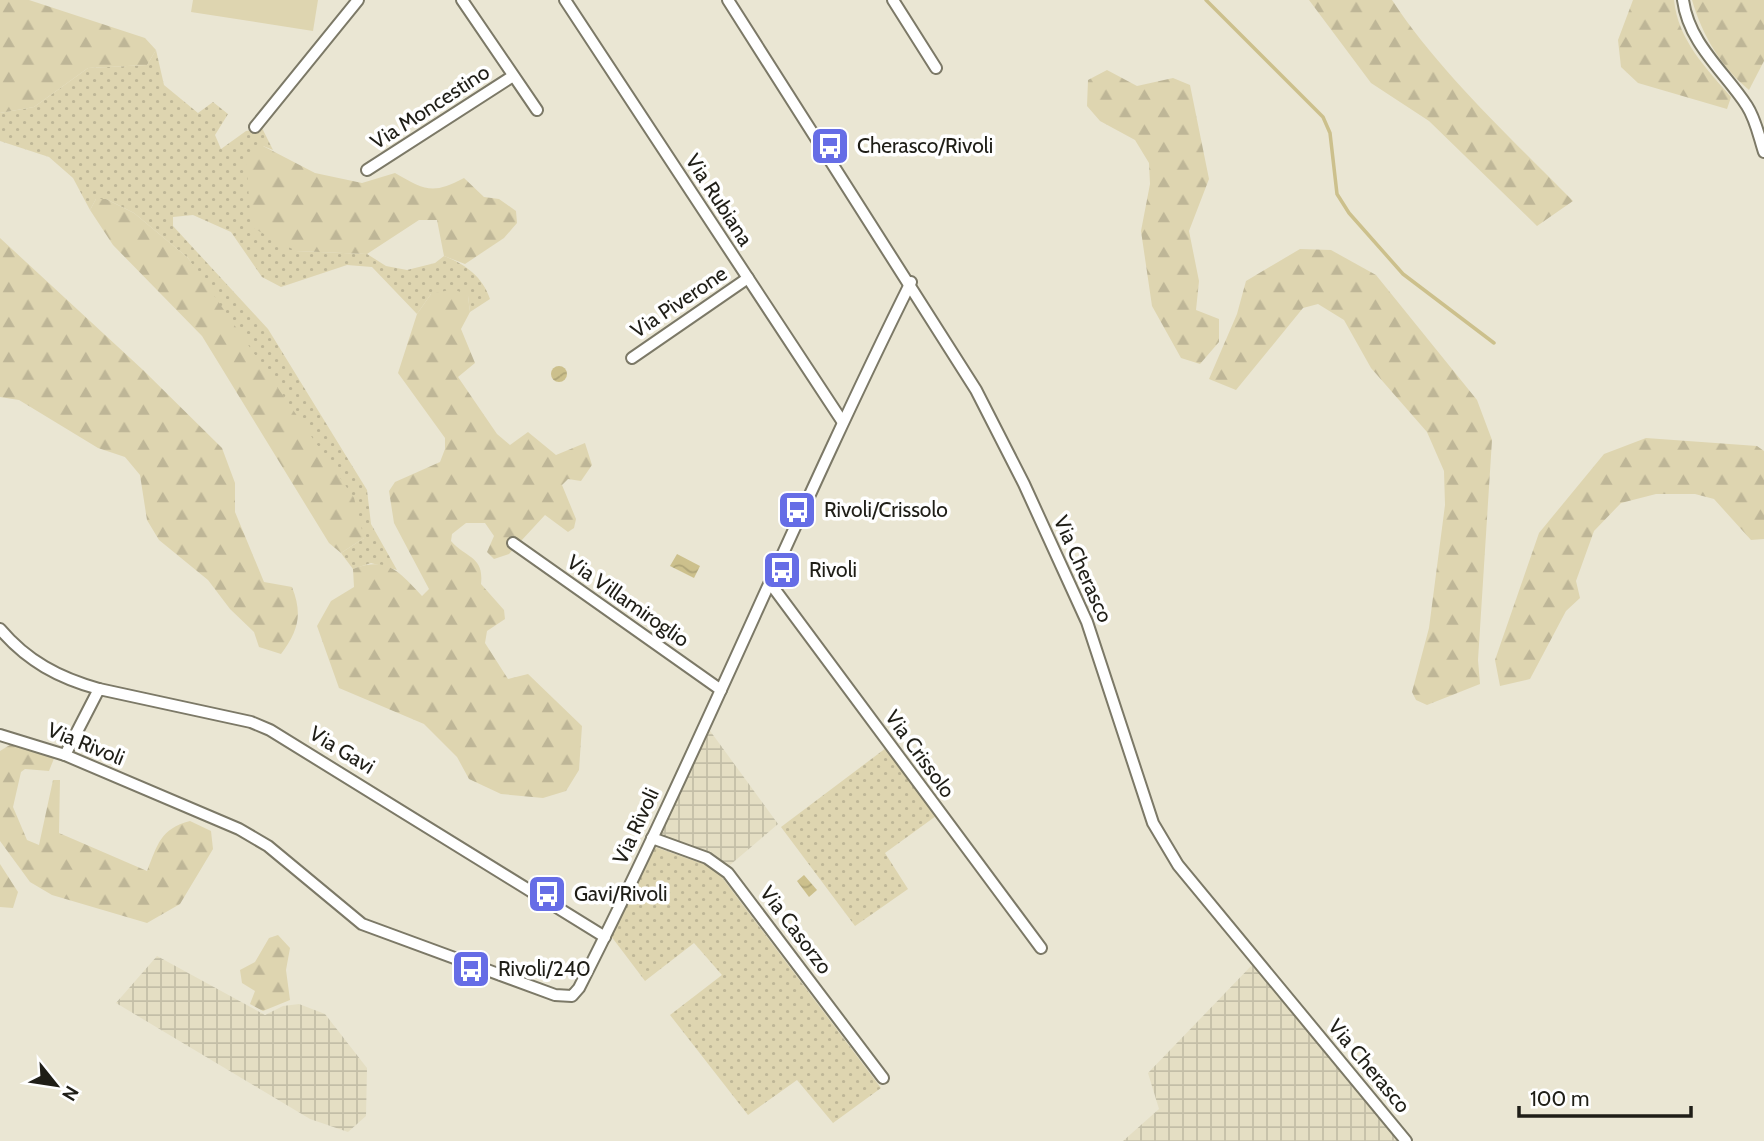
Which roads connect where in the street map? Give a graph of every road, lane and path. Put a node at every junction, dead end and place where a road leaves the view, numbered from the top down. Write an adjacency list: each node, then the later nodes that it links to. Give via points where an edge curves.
1 (358, 0): 10 (street)
2 (462, 0): 8 (street)
3 (565, 0): 13 (street, Via Rubiana)
4 (728, 0): 14 (street, Via Cherasco)
5 (893, 0): 7 (street)
6 (1683, 0): 11 (street, via 1710,60 1748,108)
7 (936, 68)
8 (513, 76): 9 (street); 12 (street, Via Moncestino)
9 (537, 110)
10 (255, 128)
11 (1764, 152)
12 (367, 170)
13 (748, 278): 15 (street, Via Piverone); 16 (street, Via Rubiana)
14 (911, 282): 16 (street, Via Rivoli); 28 (street, Via Cherasco, via 976,390 1087,622 1153,823 1178,865)
15 (632, 358)
16 (842, 421): 18 (street, Via Rivoli)
17 (513, 543): 21 (street, Via Villamiroglio)
18 (770, 583): 21 (street, Via Rivoli); 26 (street, Via Crissolo)
19 (0, 629): 20 (street, Via Gavi, via 40,666)
20 (99, 689): 23 (street); 25 (street, Via Gavi, via 261,725)
21 (721, 690): 24 (street, Via Rivoli)
22 (0, 735): 23 (street, Via Rivoli)
23 (65, 755): 25 (street, Via Rivoli, via 255,838 362,924 562,997 578,992)
24 (652, 838): 25 (street, Via Rivoli); 27 (street, Via Casorzo, via 707,858 728,873)
25 (606, 937)
26 (1041, 948)
27 (883, 1077)
28 (1406, 1141)

